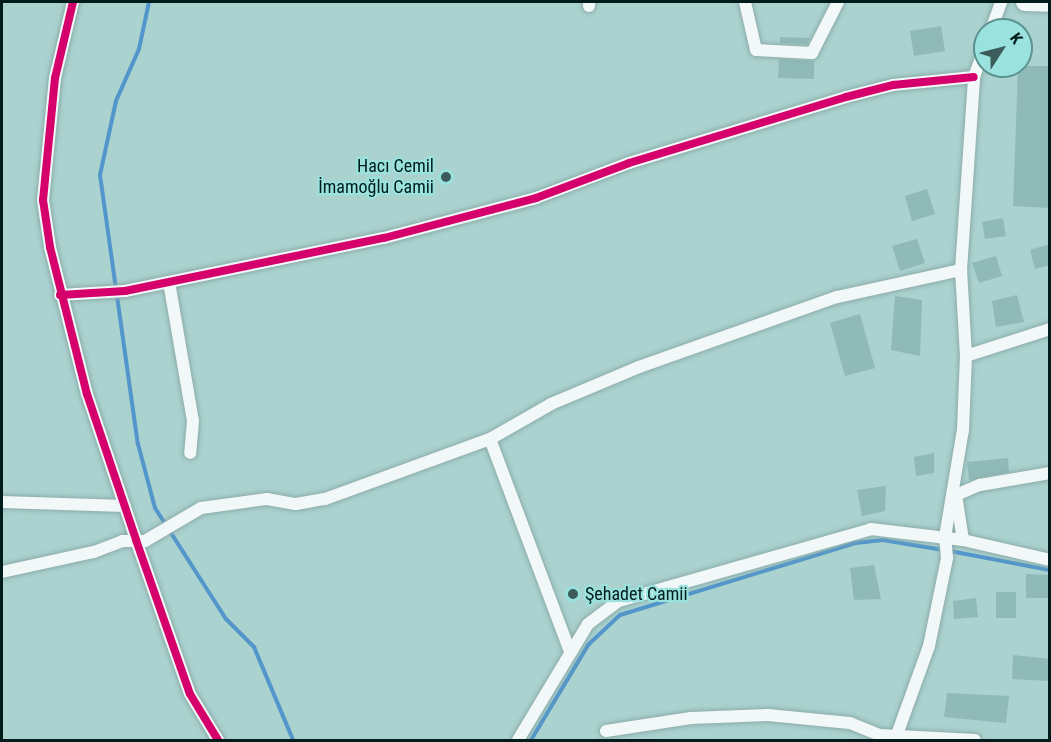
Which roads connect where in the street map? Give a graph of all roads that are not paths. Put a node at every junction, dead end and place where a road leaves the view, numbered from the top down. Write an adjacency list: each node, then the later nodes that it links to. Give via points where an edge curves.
1 (73, 2): 12 (street, via 55,78 43,200)
2 (745, 2): 3 (street, via 756,50 812,53)
3 (838, 2)
4 (1001, 2): 7 (street)
5 (1025, 2): 6 (highway)
6 (1050, 3)
7 (995, 18)
8 (973, 77): 11 (street, via 893,86 846,97 629,163 536,198 384,238)
9 (974, 78): 10 (street)
10 (961, 270): 14 (street); 15 (street, via 837,297 639,367 551,404)
11 (169, 282): 12 (street, via 125,291); 16 (street, via 193,421)
12 (60, 295): 19 (street)
13 (1050, 329): 14 (street)
14 (966, 356): 20 (street, via 963,430)
15 (490, 439): 21 (street, via 325,499 296,504 267,499 201,508 176,527); 25 (street)
16 (190, 453)
17 (1050, 473): 22 (street, via 980,485 956,495)
18 (2, 502): 19 (street)
19 (124, 506): 21 (street)
20 (945, 537): 22 (street); 25 (street, via 871,529 661,588 619,601 588,624); 27 (street, via 947,558 929,646)
21 (136, 540): 24 (street); 28 (street, via 189,694)
22 (963, 540): 23 (street)
23 (1050, 560)
24 (2, 572)
25 (569, 649): 29 (street)
26 (606, 731): 27 (street, via 691,718 768,716 850,723)
27 (896, 737): 30 (street)
28 (218, 741)
29 (518, 741)
30 (975, 741)

